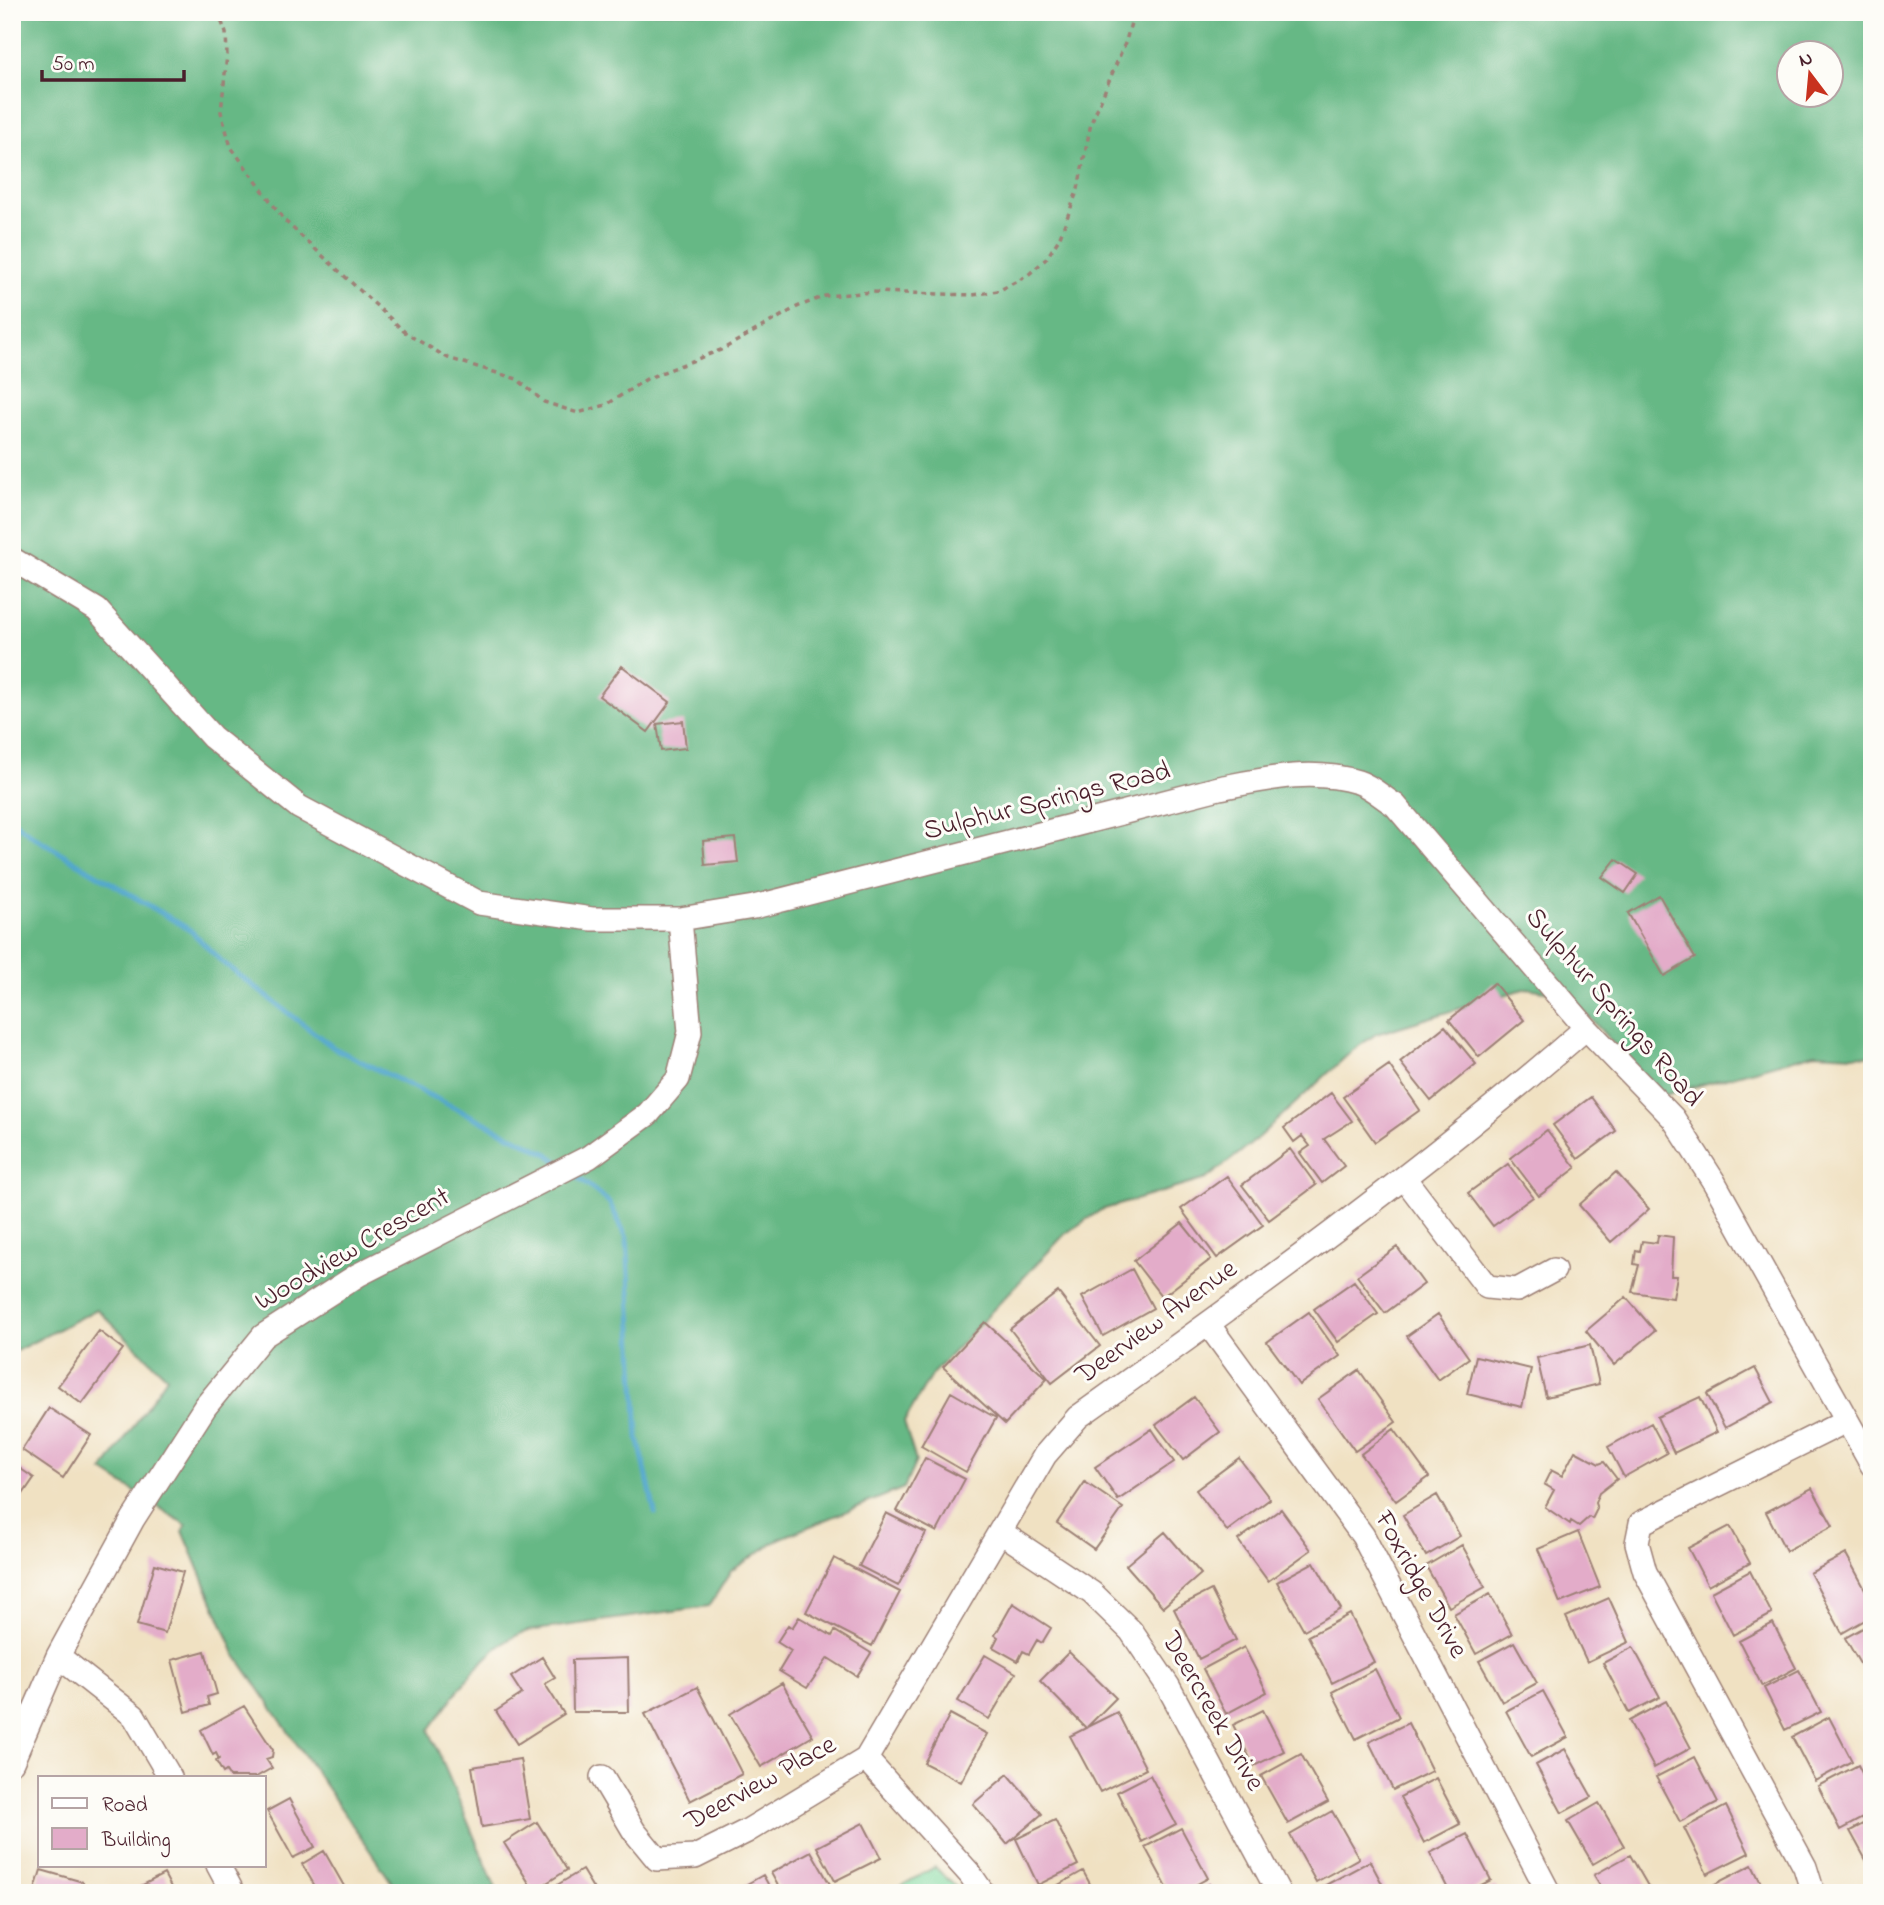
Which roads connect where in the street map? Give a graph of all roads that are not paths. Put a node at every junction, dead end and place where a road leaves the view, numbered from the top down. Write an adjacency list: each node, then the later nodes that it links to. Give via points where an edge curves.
1 (12, 559): 2 (street, Sulphur Springs Road, via 97,610 212,737 299,807 479,903 592,919)
2 (680, 919): 3 (street, Sulphur Springs Road, via 754,907 1219,788 1317,774 1360,783 1395,805); 10 (street, Woodview Crescent, via 690,1032 678,1079 649,1114 589,1157 358,1275 263,1336 205,1407 147,1497)
3 (1586, 1028): 4 (street, Deerview Avenue); 7 (street, Sulphur Springs Road, via 1673,1118 1714,1182)
4 (1405, 1180): 5 (street, via 1487,1287 1517,1290); 6 (street, Deerview Avenue)
5 (1554, 1270)
6 (1208, 1324): 9 (street, Deerview Avenue, via 1077,1417 1045,1455); 19 (street, Foxridge Drive, via 1363,1536)
7 (1846, 1420): 8 (street, Sulphur Springs Road); 20 (street, via 1641,1523 1637,1543 1645,1572 1805,1867)
8 (1872, 1465)
9 (1002, 1533): 11 (street, Deerview Avenue); 18 (street, Deercreek Drive, via 1092,1593 1131,1631 1168,1686)
10 (58, 1656): 12 (street, Woodview Crescent); 13 (street, via 134,1716)
11 (866, 1759): 14 (street, Deerview Place, via 695,1857 657,1859 634,1831); 17 (street)
12 (12, 1762)
13 (169, 1776)
14 (602, 1777)
15 (219, 1867): 16 (street)
16 (233, 1893)
17 (983, 1893)
18 (1279, 1893)
19 (1549, 1893)
20 (1813, 1893)

